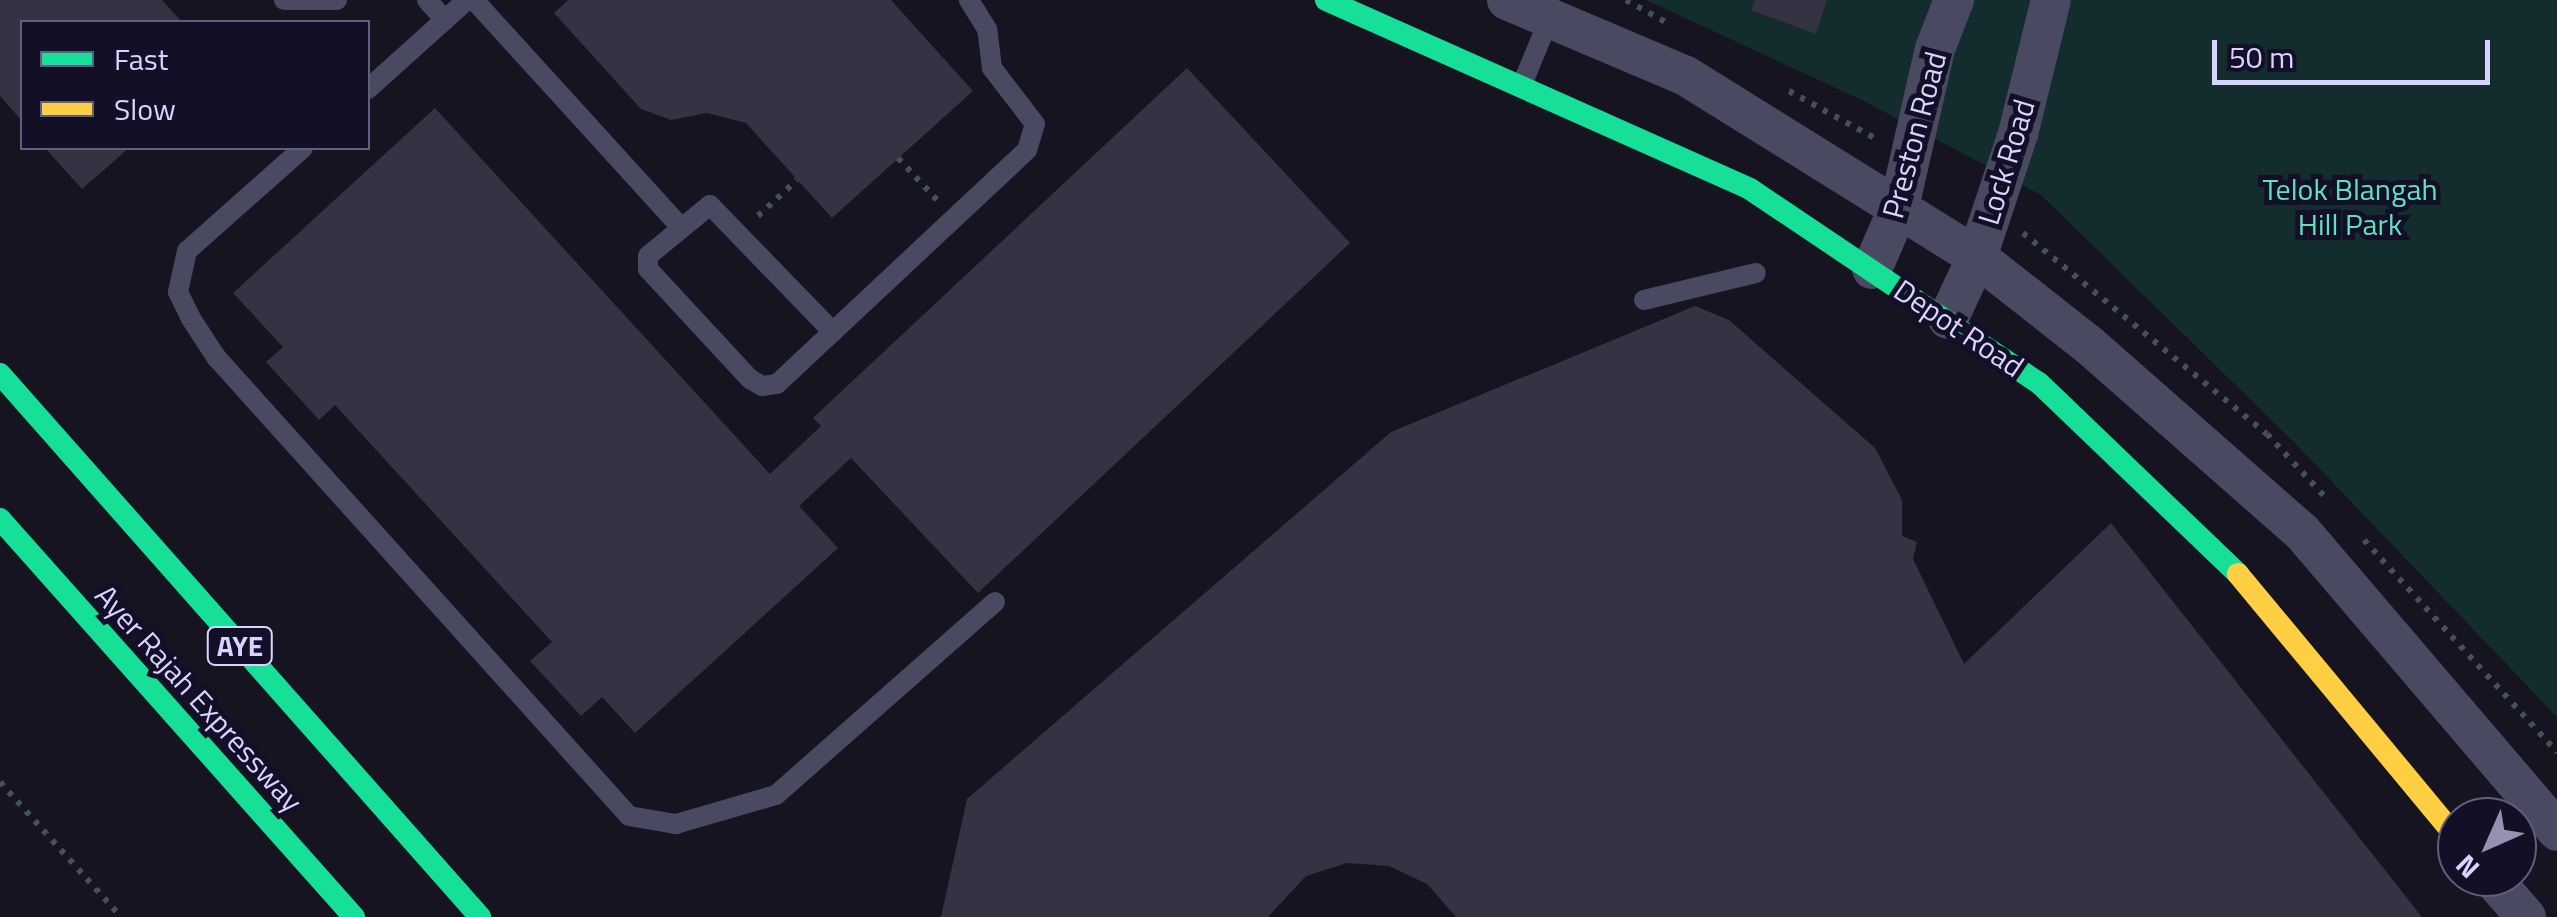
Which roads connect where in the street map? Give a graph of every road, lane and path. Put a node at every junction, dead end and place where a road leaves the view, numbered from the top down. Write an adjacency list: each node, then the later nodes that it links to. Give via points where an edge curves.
1 (284, 0): 2 (lane)
2 (338, 0)
3 (427, 0): 11 (lane)
4 (470, 0): 11 (lane); 19 (lane)
5 (968, 0): 18 (lane, via 986,30 992,68 1035,124 1027,150)
6 (1326, 0): 13 (main road, Depot Road)
7 (1507, 0): 10 (street, Depot Road)
8 (1954, 0): 17 (street, Preston Road, via 1935,50)
9 (2051, 0): 21 (street, Lock Road)
10 (1553, 10): 13 (lane); 17 (street, Depot Road, via 1686,76)
11 (445, 20): 12 (lane)
12 (370, 87)
13 (1520, 89): 22 (main road, Depot Road, via 1750,189)
14 (300, 150): 29 (lane, via 187,251 178,292 190,317 228,372 629,816 676,824 776,796)
15 (898, 158): 18 (path)
16 (798, 180): 20 (path)
17 (1898, 207): 21 (street, Depot Road); 22 (street, Preston Road)
18 (954, 218): 26 (lane)
19 (680, 226): 20 (lane, via 710,205); 26 (lane, via 648,256 648,269 750,379 777,384)
20 (740, 232): 26 (lane)
21 (1976, 258): 25 (street, Lock Road); 32 (street, Depot Road, via 2089,345 2302,532)
22 (1872, 269): 25 (main road, Depot Road)
23 (1756, 273): 24 (lane)
24 (1644, 300)
25 (1948, 319): 31 (main road, Depot Road, via 2039,383 2234,569)
26 (833, 332)
27 (0, 374): 36 (main road, AYE)
28 (0, 519): 35 (main road, Ayer Rajah Expressway)
29 (994, 602)
30 (0, 782): 34 (path)
31 (2437, 814)
32 (2557, 832)
33 (2508, 897): 37 (street)
34 (121, 917)
35 (354, 917)
36 (480, 917)
37 (2526, 917)

